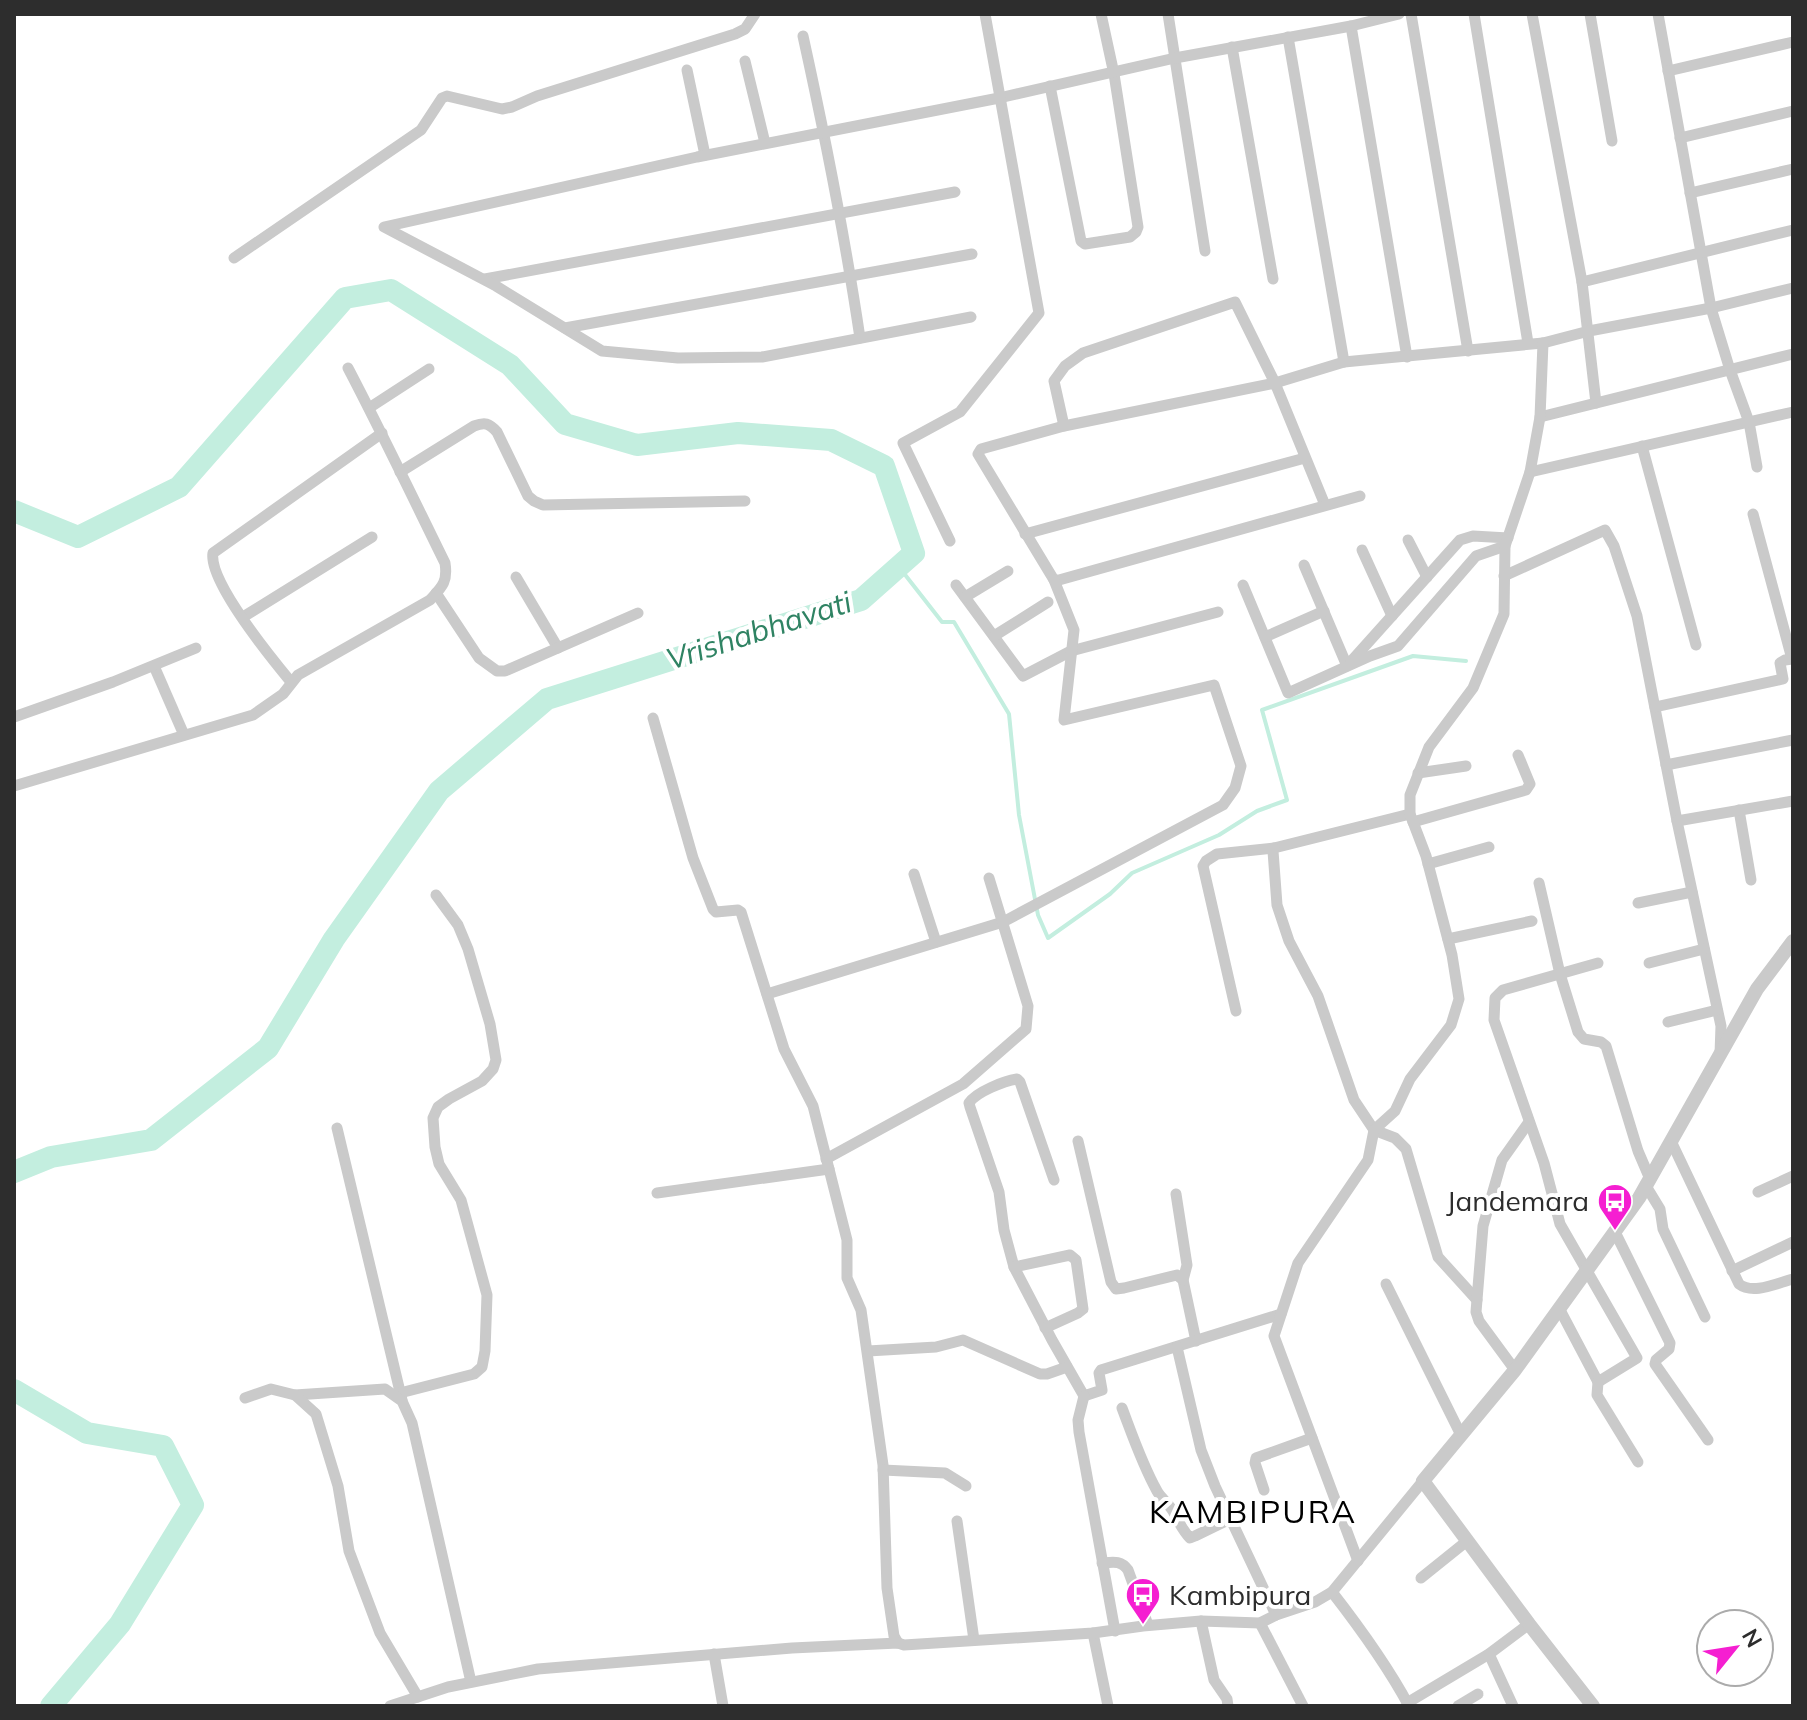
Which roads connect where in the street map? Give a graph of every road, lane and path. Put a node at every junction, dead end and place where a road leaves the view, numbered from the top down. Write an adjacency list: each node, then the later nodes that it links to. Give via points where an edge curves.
1 (755, 14): 37 (street, via 735,34 512,107 442,98 421,130)
2 (985, 14): 22 (street)
3 (1101, 14): 20 (street)
4 (1168, 14): 16 (street)
5 (1399, 14): 11 (street)
6 (1411, 14): 50 (street)
7 (1474, 14): 48 (street)
8 (1532, 14): 41 (street)
9 (1590, 14): 26 (street)
10 (1660, 14): 19 (street)
11 (1351, 26): 13 (street); 52 (street)
12 (803, 36): 24 (street)
13 (1288, 37): 15 (street); 53 (street)
14 (1793, 42): 19 (street)
15 (1232, 47): 16 (street); 39 (street)
16 (1175, 58): 20 (street); 34 (street)
17 (745, 61): 27 (street)
18 (687, 70): 28 (street)
19 (1668, 71): 25 (street)
20 (1114, 72): 21 (street); 21 (street, via 1138,227 1130,237 1081,241)
21 (1050, 86): 22 (street)
22 (999, 98): 24 (street); 77 (street, via 1039,313 960,412 903,443)
23 (1793, 111): 25 (street)
24 (824, 131): 27 (street); 32 (street)
25 (1680, 138): 31 (street)
26 (1612, 141)
27 (765, 143): 28 (street)
28 (705, 155): 40 (street, via 384,227)
29 (1793, 169): 31 (street)
30 (955, 192): 32 (street)
31 (1690, 193): 35 (street)
32 (838, 214): 38 (street); 40 (street)
33 (1793, 230): 35 (street)
34 (1205, 251)
35 (1701, 252): 41 (street); 43 (street)
36 (972, 254): 38 (street)
37 (234, 258)
38 (851, 276): 45 (street); 47 (street)
39 (1273, 279)
40 (484, 280): 45 (street)
41 (1582, 282): 46 (street)
42 (1793, 288): 43 (street)
43 (1711, 308): 46 (street); 56 (street)
44 (971, 317): 47 (street)
45 (565, 328): 47 (street, via 602,351 678,358 762,357)
46 (1589, 331): 49 (street); 58 (street)
47 (860, 338)
48 (1528, 343): 49 (street); 50 (street)
49 (1543, 343): 61 (street)
50 (1468, 351): 52 (street)
51 (1793, 354): 56 (street)
52 (1407, 357): 53 (street)
53 (1344, 362): 57 (street)
54 (348, 368): 59 (street)
55 (429, 369): 59 (street)
56 (1730, 370): 58 (street); 62 (street)
57 (1275, 383): 63 (street); 63 (street, via 1235,302 1083,353 1065,366 1054,381); 66 (street)
58 (1596, 403): 61 (street)
59 (369, 408): 64 (street)
60 (1793, 412): 62 (street)
61 (1540, 417): 69 (street)
62 (1749, 422): 65 (street); 67 (street)
63 (1064, 426): 74 (street, via 978,454)
64 (382, 433): 68 (street); 95 (street, via 213,553 217,577)
65 (1642, 446): 69 (street); 98 (street)
66 (1305, 458): 72 (street); 74 (street)
67 (1757, 467)
68 (400, 472): 71 (street, via 483,423 497,432 528,496 543,505); 88 (street, via 445,563 447,574)
69 (1530, 472): 78 (street)
70 (1360, 496): 72 (street)
71 (745, 501)
72 (1325, 505): 85 (street)
73 (1753, 514): 105 (street, via 1792,659 1780,663 1783,679)
74 (1025, 534): 85 (street)
75 (372, 537): 95 (street)
76 (1408, 540): 84 (street)
77 (950, 541)
78 (1507, 542): 82 (street); 84 (street, via 1473,536 1460,540); 103 (street, via 1476,556 1398,646)
79 (1362, 550): 94 (street)
80 (1304, 565): 91 (street)
81 (1008, 571): 89 (street)
82 (1504, 576): 105 (street, via 1605,530 1637,616); 113 (street, via 1504,614 1473,688 1429,747)
83 (516, 577): 100 (street)
84 (1427, 577): 94 (street)
85 (1054, 580): 101 (street, via 1074,630)
86 (956, 585): 89 (street)
87 (1243, 585): 97 (street)
88 (436, 593): 100 (street, via 479,658 497,671); 104 (street)
89 (965, 597): 96 (street)
90 (1048, 602): 96 (street)
91 (1324, 611): 97 (street); 103 (street)
92 (1218, 612): 101 (street)
93 (638, 613): 100 (street)
94 (1392, 616): 103 (street)
95 (243, 617): 104 (street)
96 (994, 636): 101 (street, via 1023,676)
97 (1265, 637): 103 (street, via 1288,693)
98 (1696, 645)
99 (196, 648): 102 (street)
100 (558, 648)
101 (1071, 651): 130 (street, via 1064,720 1214,685 1241,766 1223,805)
102 (154, 666): 106 (street); 108 (street)
103 (1347, 666)
104 (291, 682): 108 (street, via 253,715)
105 (1655, 707): 111 (street)
106 (14, 717)
107 (653, 718): 138 (street, via 713,909 740,911)
108 (184, 735): 114 (street)
109 (1793, 740): 111 (street)
110 (1518, 755): 117 (street, via 1530,784 1526,790)
111 (1666, 765): 118 (street)
112 (1466, 766): 113 (street)
113 (1418, 773): 117 (street, via 1410,795)
114 (14, 786)
115 (1793, 801): 116 (street)
116 (1739, 810): 118 (street); 124 (street)
117 (1412, 818): 120 (street); 121 (street)
118 (1677, 821): 126 (street)
119 (1489, 847): 121 (street)
120 (1274, 848): 140 (street, via 1217,854 1203,866); 145 (street, via 1277,905 1291,947 1318,996 1354,1100)
121 (1428, 864): 131 (street)
122 (914, 874): 133 (street)
123 (989, 878): 130 (street)
124 (1751, 880)
125 (1539, 883): 137 (street)
126 (1692, 892): 128 (street); 134 (street)
127 (436, 895): 176 (street, via 468,949 496,1060 482,1081 438,1107 433,1118 439,1164 461,1200 487,1295 487,1320 482,1367)
128 (1638, 903)
129 (1532, 921): 131 (street)
130 (1003, 922): 133 (street); 148 (street, via 1028,1006 1026,1029 963,1084)
131 (1448, 939): 145 (street, via 1459,999 1451,1025 1410,1079 1395,1111)
132 (1793, 941): 142 (street, via 1757,989)
133 (936, 942): 138 (street)
134 (1704, 949): 136 (street); 139 (street)
135 (1598, 963): 137 (street)
136 (1649, 963)
137 (1560, 974): 143 (street, via 1503,990 1495,998 1494,1020); 151 (street, via 1580,1036 1606,1046)
138 (767, 994): 148 (street, via 785,1054 813,1106)
139 (1717, 1010): 141 (street); 142 (street)
140 (1236, 1011)
141 (1668, 1022)
142 (1720, 1054): 147 (street)
143 (1529, 1122): 158 (street, via 1560,1224); 163 (street, via 1501,1165 1482,1231)
144 (337, 1128): 176 (street)
145 (1374, 1130): 163 (street, via 1406,1149 1438,1257); 165 (street, via 1368,1160 1298,1263)
146 (1078, 1141): 161 (street, via 1116,1289 1177,1275)
147 (1671, 1141): 151 (street); 159 (street)
148 (827, 1164): 153 (street); 170 (street, via 847,1240 847,1278 861,1307)
149 (1793, 1176): 152 (street)
150 (1054, 1180): 157 (street, via 1020,1082 1008,1080 973,1097 969,1103 999,1192)
151 (1648, 1182): 155 (street); 166 (street, via 1663,1229)
152 (1758, 1192)
153 (657, 1193)
154 (1176, 1194): 161 (street, via 1187,1265)
155 (1615, 1232): 158 (street); 181 (street, via 1670,1343 1655,1364)
156 (1793, 1242): 159 (street)
157 (1014, 1267): 167 (street); 167 (street, via 1070,1255 1076,1260 1083,1309)
158 (1587, 1270): 164 (street); 173 (street, via 1637,1357)
159 (1732, 1271): 160 (street, via 1745,1289)
160 (1793, 1279)
161 (1183, 1280): 168 (street)
162 (1386, 1284): 179 (street)
163 (1477, 1300): 172 (street, via 1479,1321)
164 (1559, 1308): 172 (street); 173 (street)
165 (1281, 1314): 168 (street); 180 (street, via 1274,1336)
166 (1705, 1317)
167 (1045, 1328): 171 (street)
168 (1196, 1341): 169 (street)
169 (1177, 1347): 175 (street, via 1101,1370 1102,1390); 187 (street, via 1201,1450)
170 (868, 1351): 171 (street, via 963,1340 1040,1374); 183 (street)
171 (1067, 1367): 175 (street)
172 (1515, 1370): 179 (street)
173 (1598, 1382): 182 (street, via 1597,1395)
174 (295, 1395): 176 (street, via 385,1389); 177 (street, via 271,1389); 207 (street, via 316,1414 338,1486 349,1551 380,1633)
175 (1084, 1396): 191 (street, via 1079,1432)
176 (401, 1397): 205 (street, via 412,1423)
177 (245, 1398)
178 (1122, 1408): 187 (street, via 1147,1473 1186,1534 1190,1538)
179 (1461, 1435): 184 (street)
180 (1312, 1438): 186 (street, via 1256,1458); 190 (street)
181 (1708, 1440)
182 (1638, 1462)
183 (883, 1470): 185 (street, via 945,1473); 202 (street, via 887,1588)
184 (1423, 1481): 189 (street); 190 (street)
185 (966, 1486)
186 (1264, 1490)
187 (1230, 1519): 194 (street)
188 (957, 1521): 201 (street)
189 (1467, 1541): 192 (street); 197 (street)
190 (1358, 1561): 193 (street)
191 (1102, 1563): 198 (street, via 1124,1564); 199 (street)
192 (1421, 1578)
193 (1332, 1592): 194 (street); 208 (street)
194 (1276, 1615): 196 (street)
195 (1201, 1621): 196 (street); 198 (street); 212 (street, via 1214,1680)
196 (1260, 1623): 213 (street)
197 (1529, 1624): 204 (street); 216 (street)
198 (1148, 1625): 199 (street)
199 (1115, 1631): 200 (street)
200 (1093, 1633): 201 (street); 211 (street)
201 (974, 1640): 202 (street)
202 (898, 1643): 203 (street)
203 (714, 1654): 205 (street, via 538,1669); 210 (street)
204 (1489, 1654): 208 (street); 215 (street)
205 (471, 1682): 207 (street)
206 (1478, 1694): 214 (street)
207 (418, 1697): 209 (street)
208 (1408, 1705)
209 (390, 1706)
210 (723, 1706)
211 (1108, 1706)
212 (1228, 1706)
213 (1303, 1706)
214 (1458, 1706)
215 (1513, 1706)
216 (1593, 1706)

